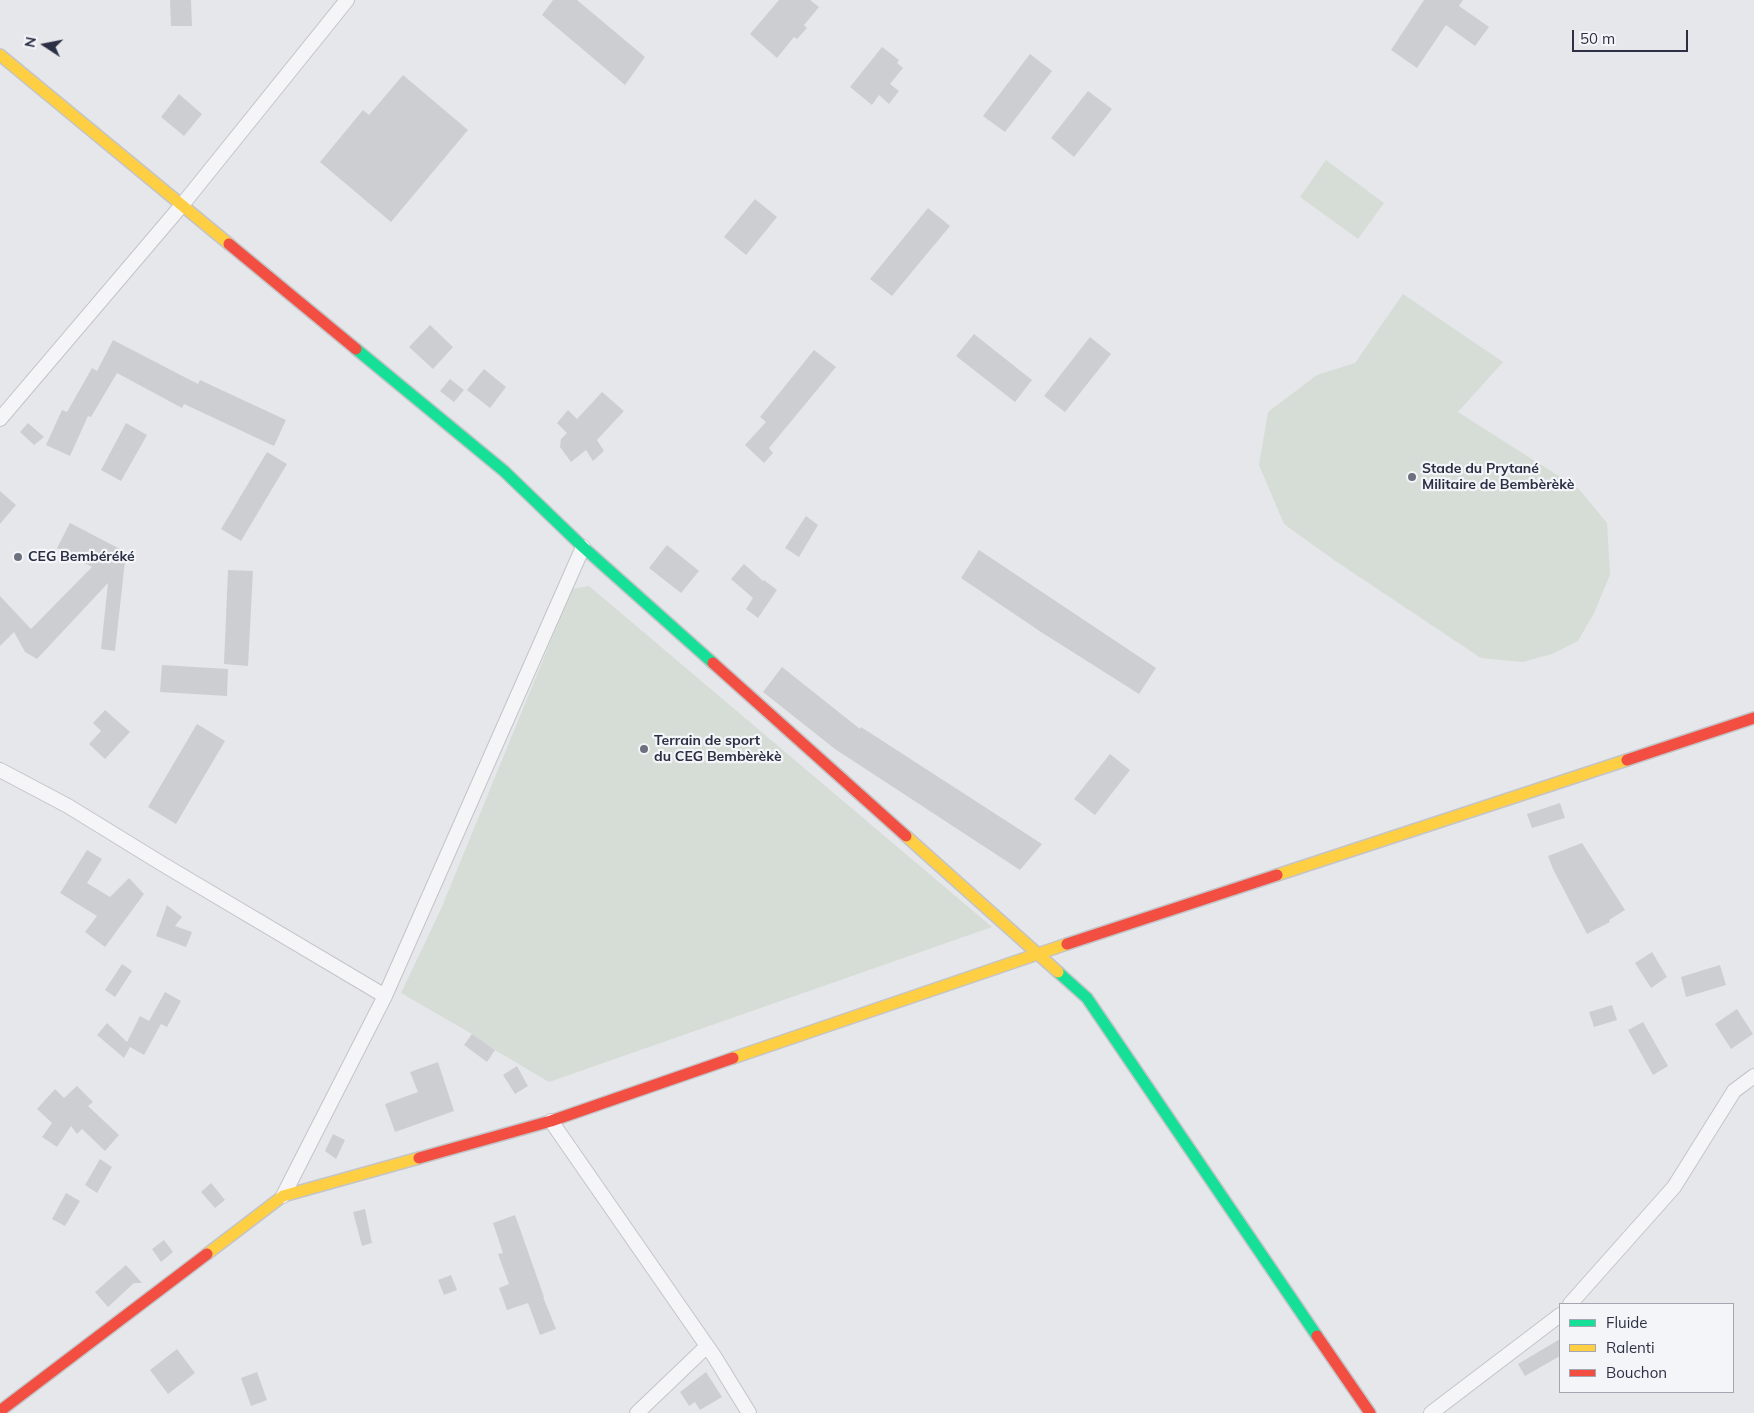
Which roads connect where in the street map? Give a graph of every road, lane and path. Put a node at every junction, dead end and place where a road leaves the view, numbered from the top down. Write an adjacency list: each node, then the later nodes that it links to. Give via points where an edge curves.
1 (347, 0): 3 (street)
2 (0, 55): 3 (street)
3 (182, 205): 4 (street); 5 (street, via 504,471)
4 (0, 419)
5 (582, 547): 8 (street); 9 (street)
6 (1754, 718): 8 (street)
7 (0, 770): 9 (street, via 68,806)
8 (1038, 954): 11 (street); 19 (street, via 1087,998)
9 (385, 996): 12 (street)
10 (1754, 1076): 13 (street, via 1734,1091 1674,1187)
11 (551, 1121): 12 (street); 15 (street)
12 (283, 1196): 16 (street)
13 (1571, 1303)
14 (1559, 1316): 20 (street)
15 (707, 1346): 17 (street); 18 (street)
16 (0, 1410)
17 (637, 1413)
18 (750, 1413)
19 (1370, 1413)
20 (1431, 1413)

